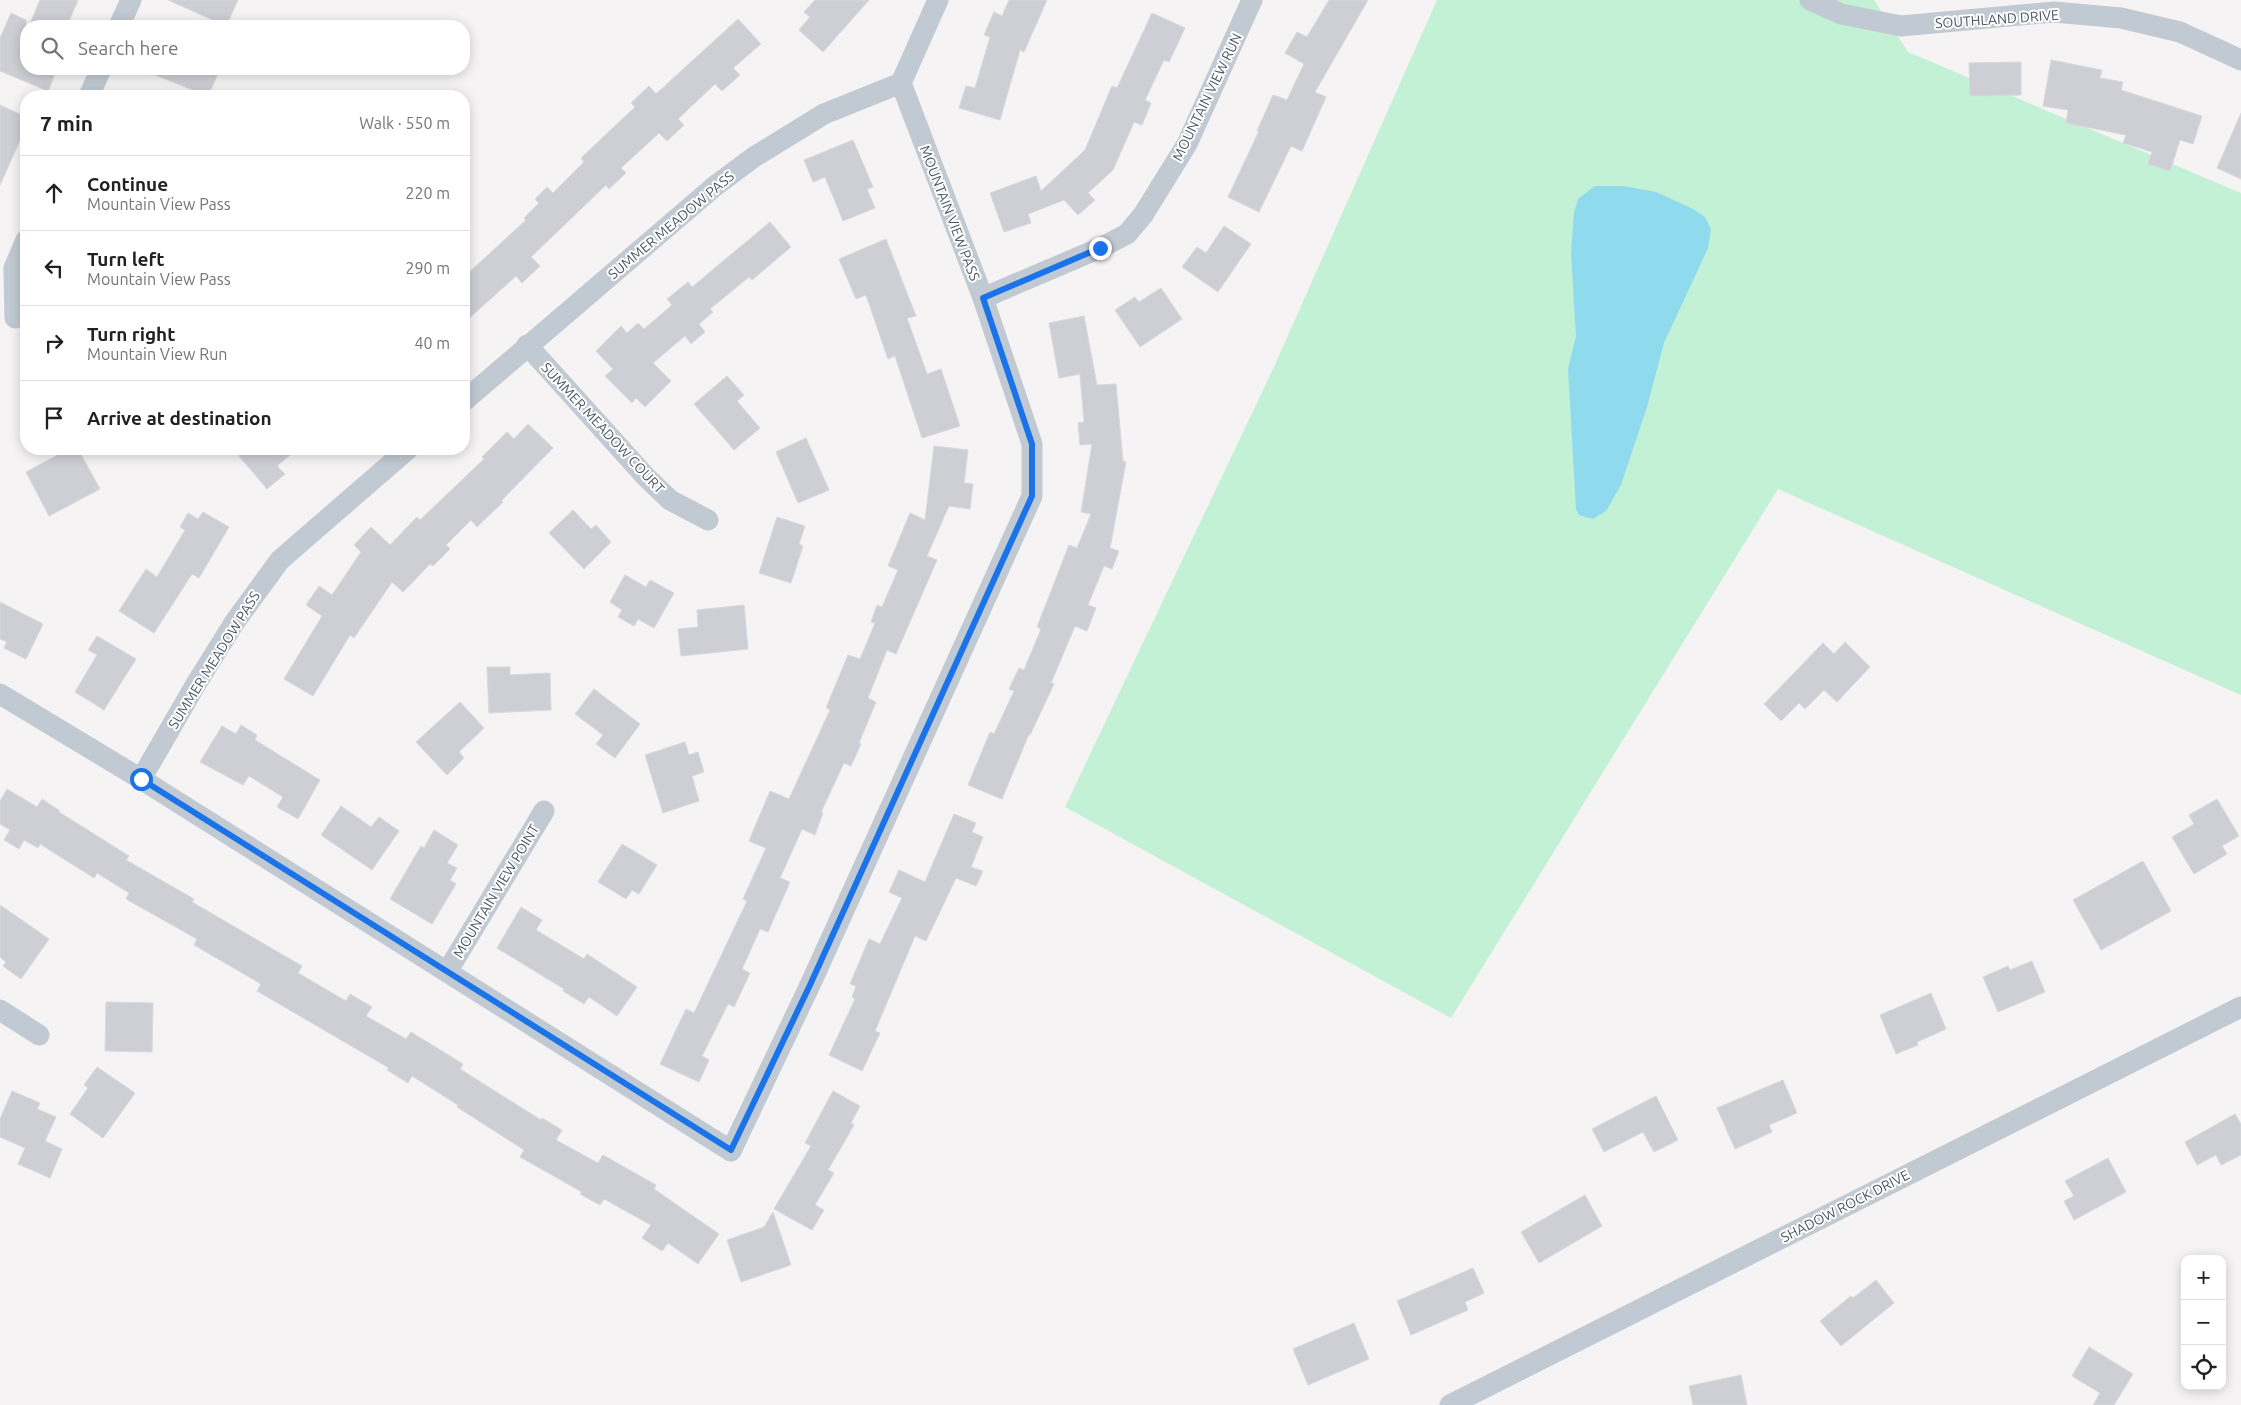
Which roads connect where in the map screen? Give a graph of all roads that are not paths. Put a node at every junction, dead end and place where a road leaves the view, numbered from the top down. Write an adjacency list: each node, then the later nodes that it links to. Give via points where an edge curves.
1 (131, 0): 6 (street)
2 (938, 0): 9 (street)
3 (1252, 0): 12 (street, MOUNTAIN VIEW RUN, via 1187,144 1143,215 1127,234)
4 (1810, 0): 5 (street, SOUTHLAND DRIVE, via 1841,14 1901,26)
5 (2054, 6): 7 (street, SOUTHLAND DRIVE, via 2180,32)
6 (123, 20)
7 (2241, 60)
8 (98, 75): 10 (street)
9 (901, 83): 12 (street, MOUNTAIN VIEW PASS); 14 (street, SUMMER MEADOW PASS, via 824,114 754,157 715,186)
10 (92, 90)
11 (20, 254): 13 (street, via 14,268)
12 (983, 298): 21 (street, MOUNTAIN VIEW PASS, via 1032,444 1032,496 810,985 731,1150)
13 (15, 318)
14 (528, 346): 15 (street, SUMMER MEADOW PASS); 17 (street, SUMMER MEADOW COURT, via 664,494 682,508)
15 (470, 396)
16 (401, 455): 19 (street, SUMMER MEADOW PASS, via 280,560 234,623)
17 (708, 520)
18 (0, 694): 19 (street, MOUNTAIN VIEW PASS)
19 (141, 779): 21 (street, MOUNTAIN VIEW PASS)
20 (544, 811): 21 (street, MOUNTAIN VIEW POINT)
21 (447, 972)
22 (2241, 1007): 25 (street, SHADOW ROCK DRIVE)
23 (0, 1010): 24 (street)
24 (39, 1035)
25 (1450, 1405)

